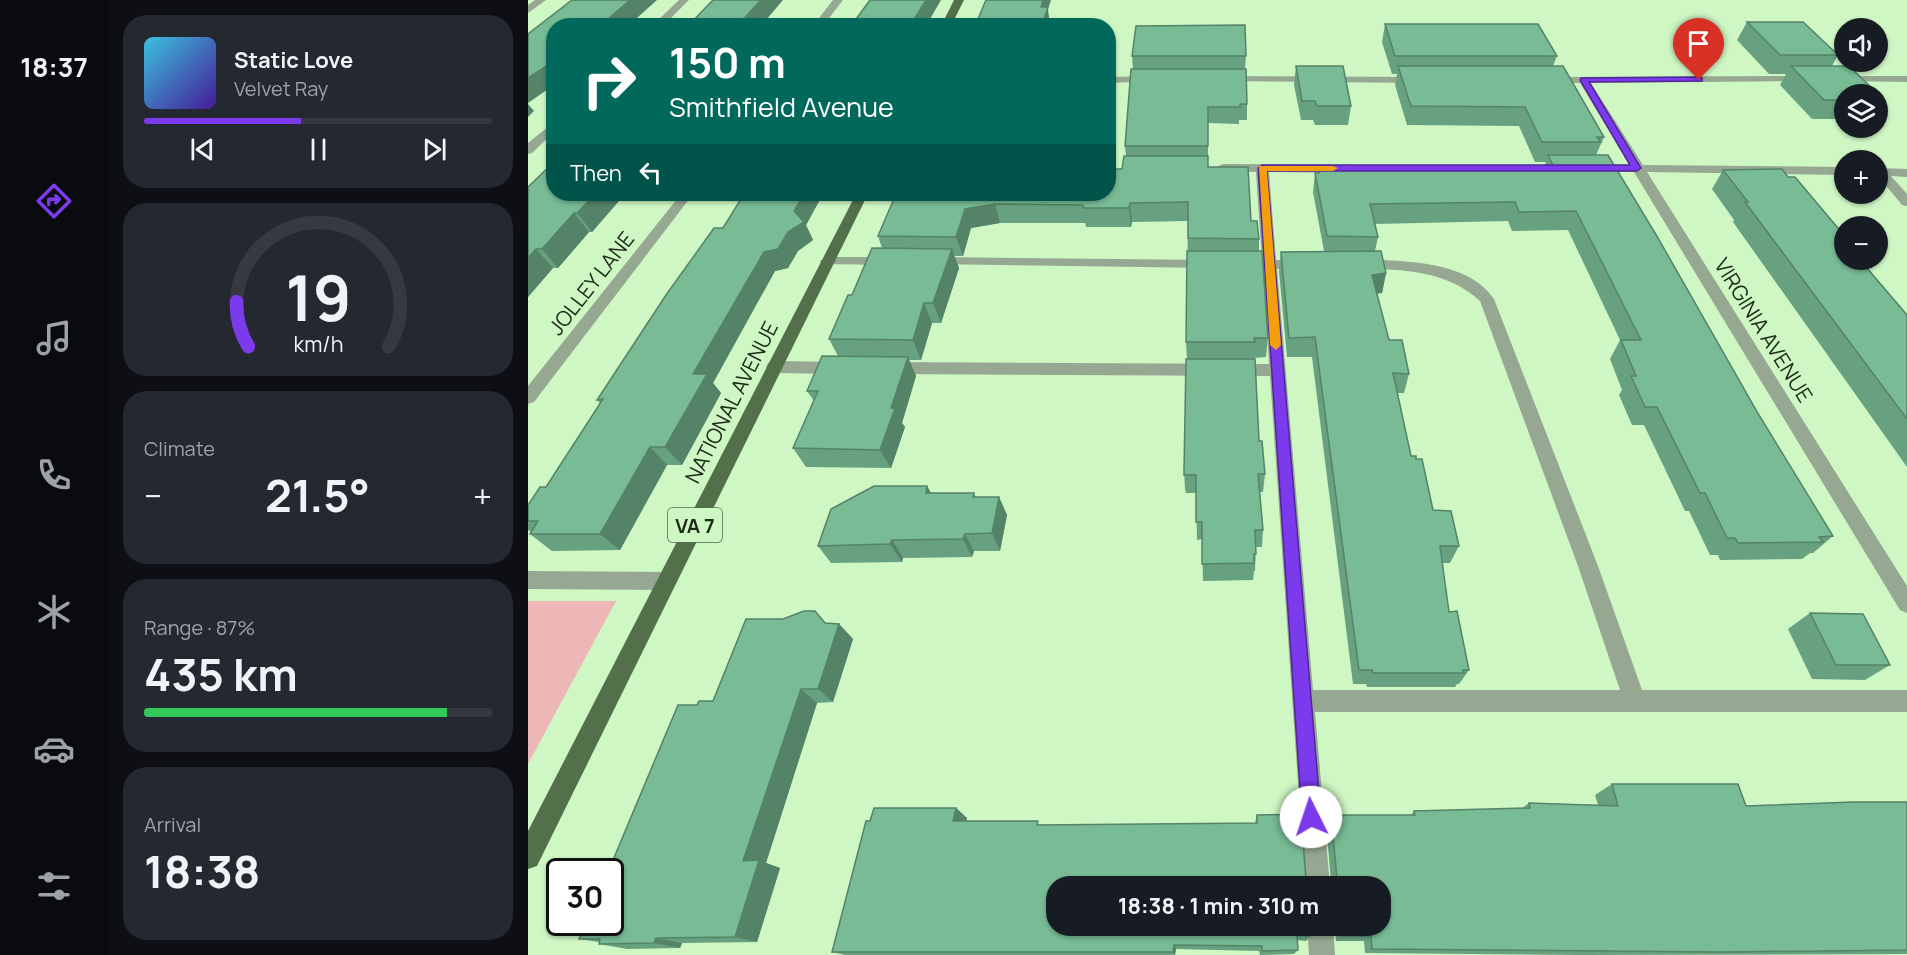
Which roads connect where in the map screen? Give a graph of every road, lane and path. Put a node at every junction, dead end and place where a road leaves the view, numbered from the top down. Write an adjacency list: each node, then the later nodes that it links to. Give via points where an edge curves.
1 (541, 0): 5 (street)
2 (684, 0): 6 (street)
3 (838, 0): 7 (street)
4 (959, 0): 8 (main road)
5 (528, 10)
6 (665, 18)
7 (824, 18)
8 (950, 18)
9 (1164, 79): 12 (street)
10 (1209, 79): 13 (street)
11 (1907, 79): 15 (street)
12 (1116, 80)
13 (1432, 80)
14 (1537, 80): 15 (street)
15 (1584, 80): 21 (street, VIRGINIA AVENUE)
16 (546, 133): 17 (street)
17 (528, 150)
18 (1215, 168): 19 (street)
19 (1262, 168): 22 (street); 33 (street)
20 (1577, 168): 21 (street)
21 (1637, 168): 23 (street); 41 (street, VIRGINIA AVENUE)
22 (1378, 169)
23 (1834, 171)
24 (1888, 172): 25 (street)
25 (1907, 173)
26 (1888, 181): 29 (street)
27 (682, 201): 38 (street, JOLLEY LANE)
28 (858, 201): 30 (main road, NATIONAL AVENUE / VA 7)
29 (1907, 202)
30 (827, 261): 33 (street); 34 (main road, NATIONAL AVENUE / VA 7)
31 (1323, 263): 33 (street)
32 (1345, 263): 43 (street, via 1438,270 1475,286 1487,299)
33 (1270, 265): 37 (street)
34 (774, 367): 35 (street); 40 (main road, NATIONAL AVENUE / VA 7)
35 (853, 368)
36 (877, 368): 37 (street)
37 (1277, 370): 42 (street)
38 (528, 398)
39 (528, 580): 40 (street)
40 (667, 581): 45 (main road, NATIONAL AVENUE / VA 7)
41 (1907, 604)
42 (1303, 701): 43 (street); 46 (street)
43 (1635, 701): 44 (street)
44 (1907, 701)
45 (528, 856)
46 (1316, 876)
47 (1321, 936): 48 (street)
48 (1322, 955)

